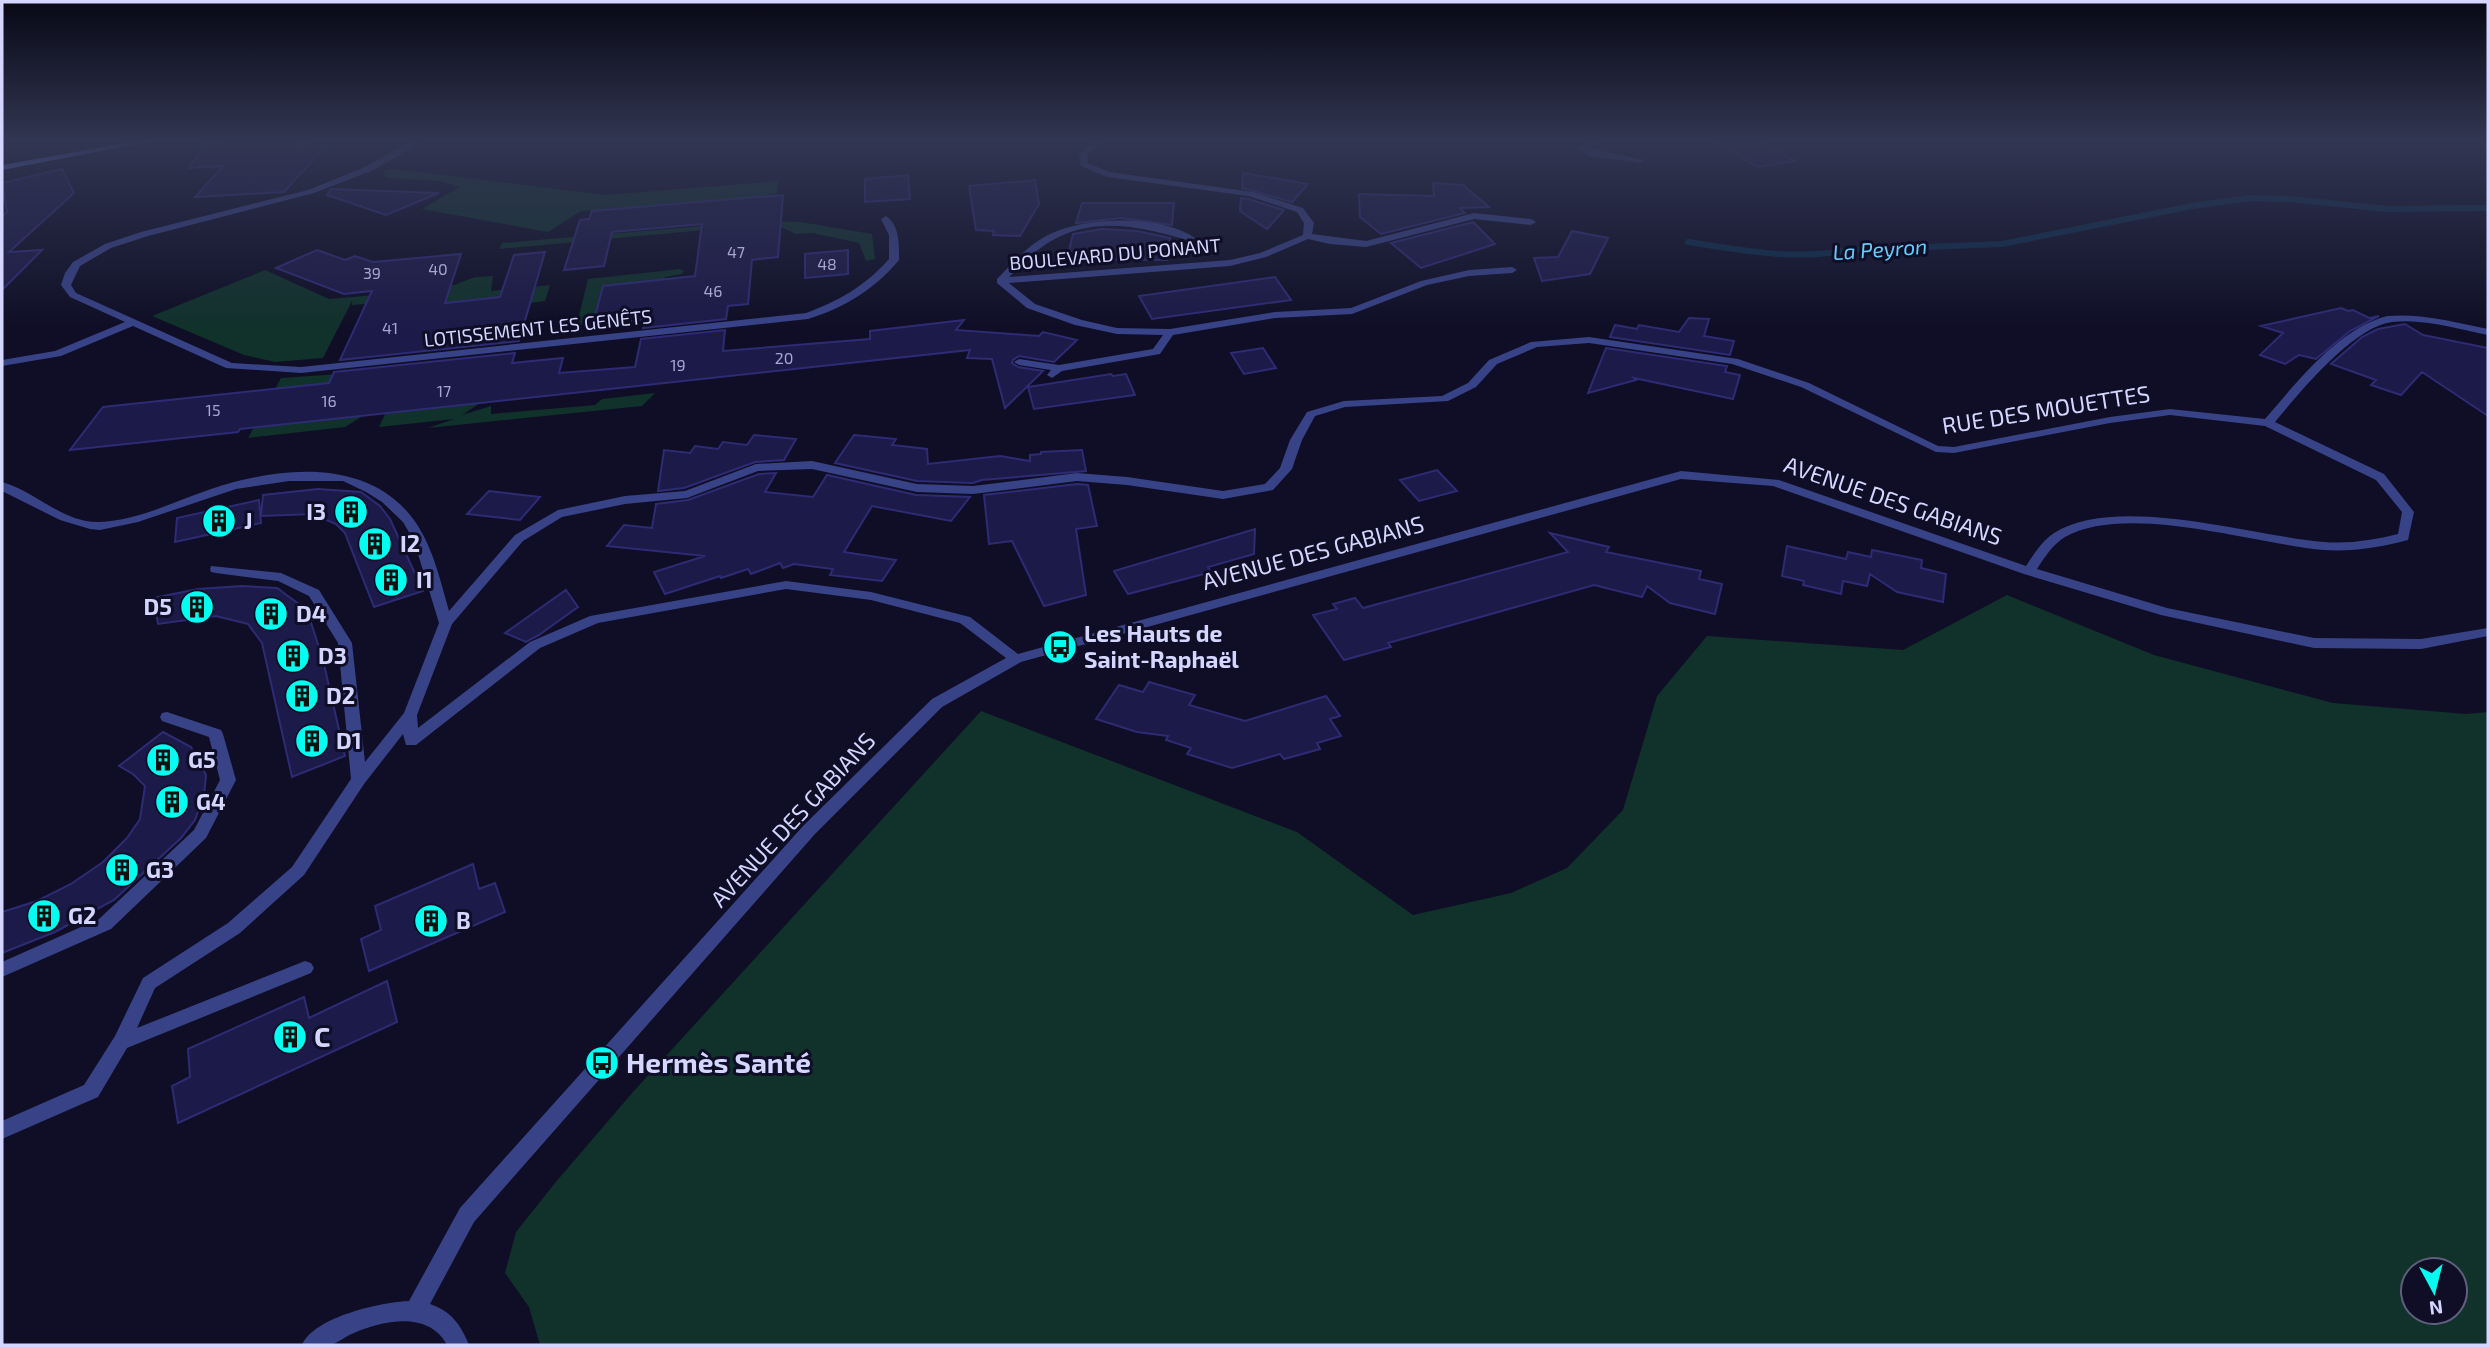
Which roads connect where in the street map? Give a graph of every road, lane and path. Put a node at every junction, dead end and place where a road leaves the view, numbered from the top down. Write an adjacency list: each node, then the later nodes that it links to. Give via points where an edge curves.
1 (274, 202): 9 (street, LOTISSEMENT LES GENÊTS, via 120,242 77,263 68,273 66,285 73,295)
2 (1275, 202): 5 (street, via 1300,210 1309,223)
3 (886, 219): 9 (street, LOTISSEMENT LES GENÊTS, via 894,235 894,260 873,284 846,302 808,316 301,370 230,366)
4 (1531, 222): 5 (street, via 1474,216 1366,244)
5 (1307, 236): 8 (street, BOULEVARD DU PONANT, via 1230,263)
6 (1190, 238): 8 (street, via 1129,224 1072,226 1046,240)
7 (1513, 270): 10 (street, BOULEVARD DU PONANT, via 1469,273 1424,284 1352,311 1275,315)
8 (1000, 281): 10 (street, BOULEVARD DU PONANT, via 1031,306 1079,323 1117,331)
9 (132, 323): 13 (street, via 57,354)
10 (1170, 332): 12 (street, via 1156,352 1056,371)
11 (2488, 332): 14 (street, via 2388,319 2359,331 2290,396)
12 (1019, 362)
13 (2, 363)
14 (2268, 424): 17 (street, RUE DES MOUETTES, via 2380,477 2408,512 2404,537 2368,546 2323,546 2160,522 2084,525 2045,548); 18 (street, RUE DES MOUETTES, via 2170,412 1954,450 1936,449 1805,385 1734,361 1589,340 1535,344 1493,362 1472,385 1444,399 1344,404 1311,414 1286,470 1269,487 1235,493 1077,477 973,490 917,488 811,465 756,468 687,494 625,500 558,514 519,538)
15 (2, 486): 18 (street, via 62,516 98,526 235,486 342,477 376,491 408,520 429,565)
16 (216, 569): 23 (street, via 281,577 314,593 345,643)
17 (2029, 571): 19 (street, AVENUE DES GABIANS, via 2166,612 2314,643 2421,644); 20 (street, AVENUE DES GABIANS, via 1775,483 1681,475)
18 (446, 624): 21 (street, RUE DES MOUETTES)
19 (2488, 632)
20 (1016, 659): 21 (street, RUE DES MOUETTES, via 965,620 871,596 786,585 595,619 535,645 411,740); 28 (street, AVENUE DES GABIANS, via 937,704 809,830 467,1215)
21 (410, 715): 23 (street)
22 (167, 717): 25 (street, via 216,734 229,780 200,834 105,924)
23 (359, 780): 26 (street, via 298,871 234,928 149,983)
24 (305, 968): 26 (street)
25 (2, 970)
26 (121, 1042): 27 (street, via 91,1091)
27 (2, 1130)
28 (415, 1310): 29 (street, via 385,1311 353,1321); 30 (street, via 439,1320)
29 (313, 1345)
30 (458, 1345)

